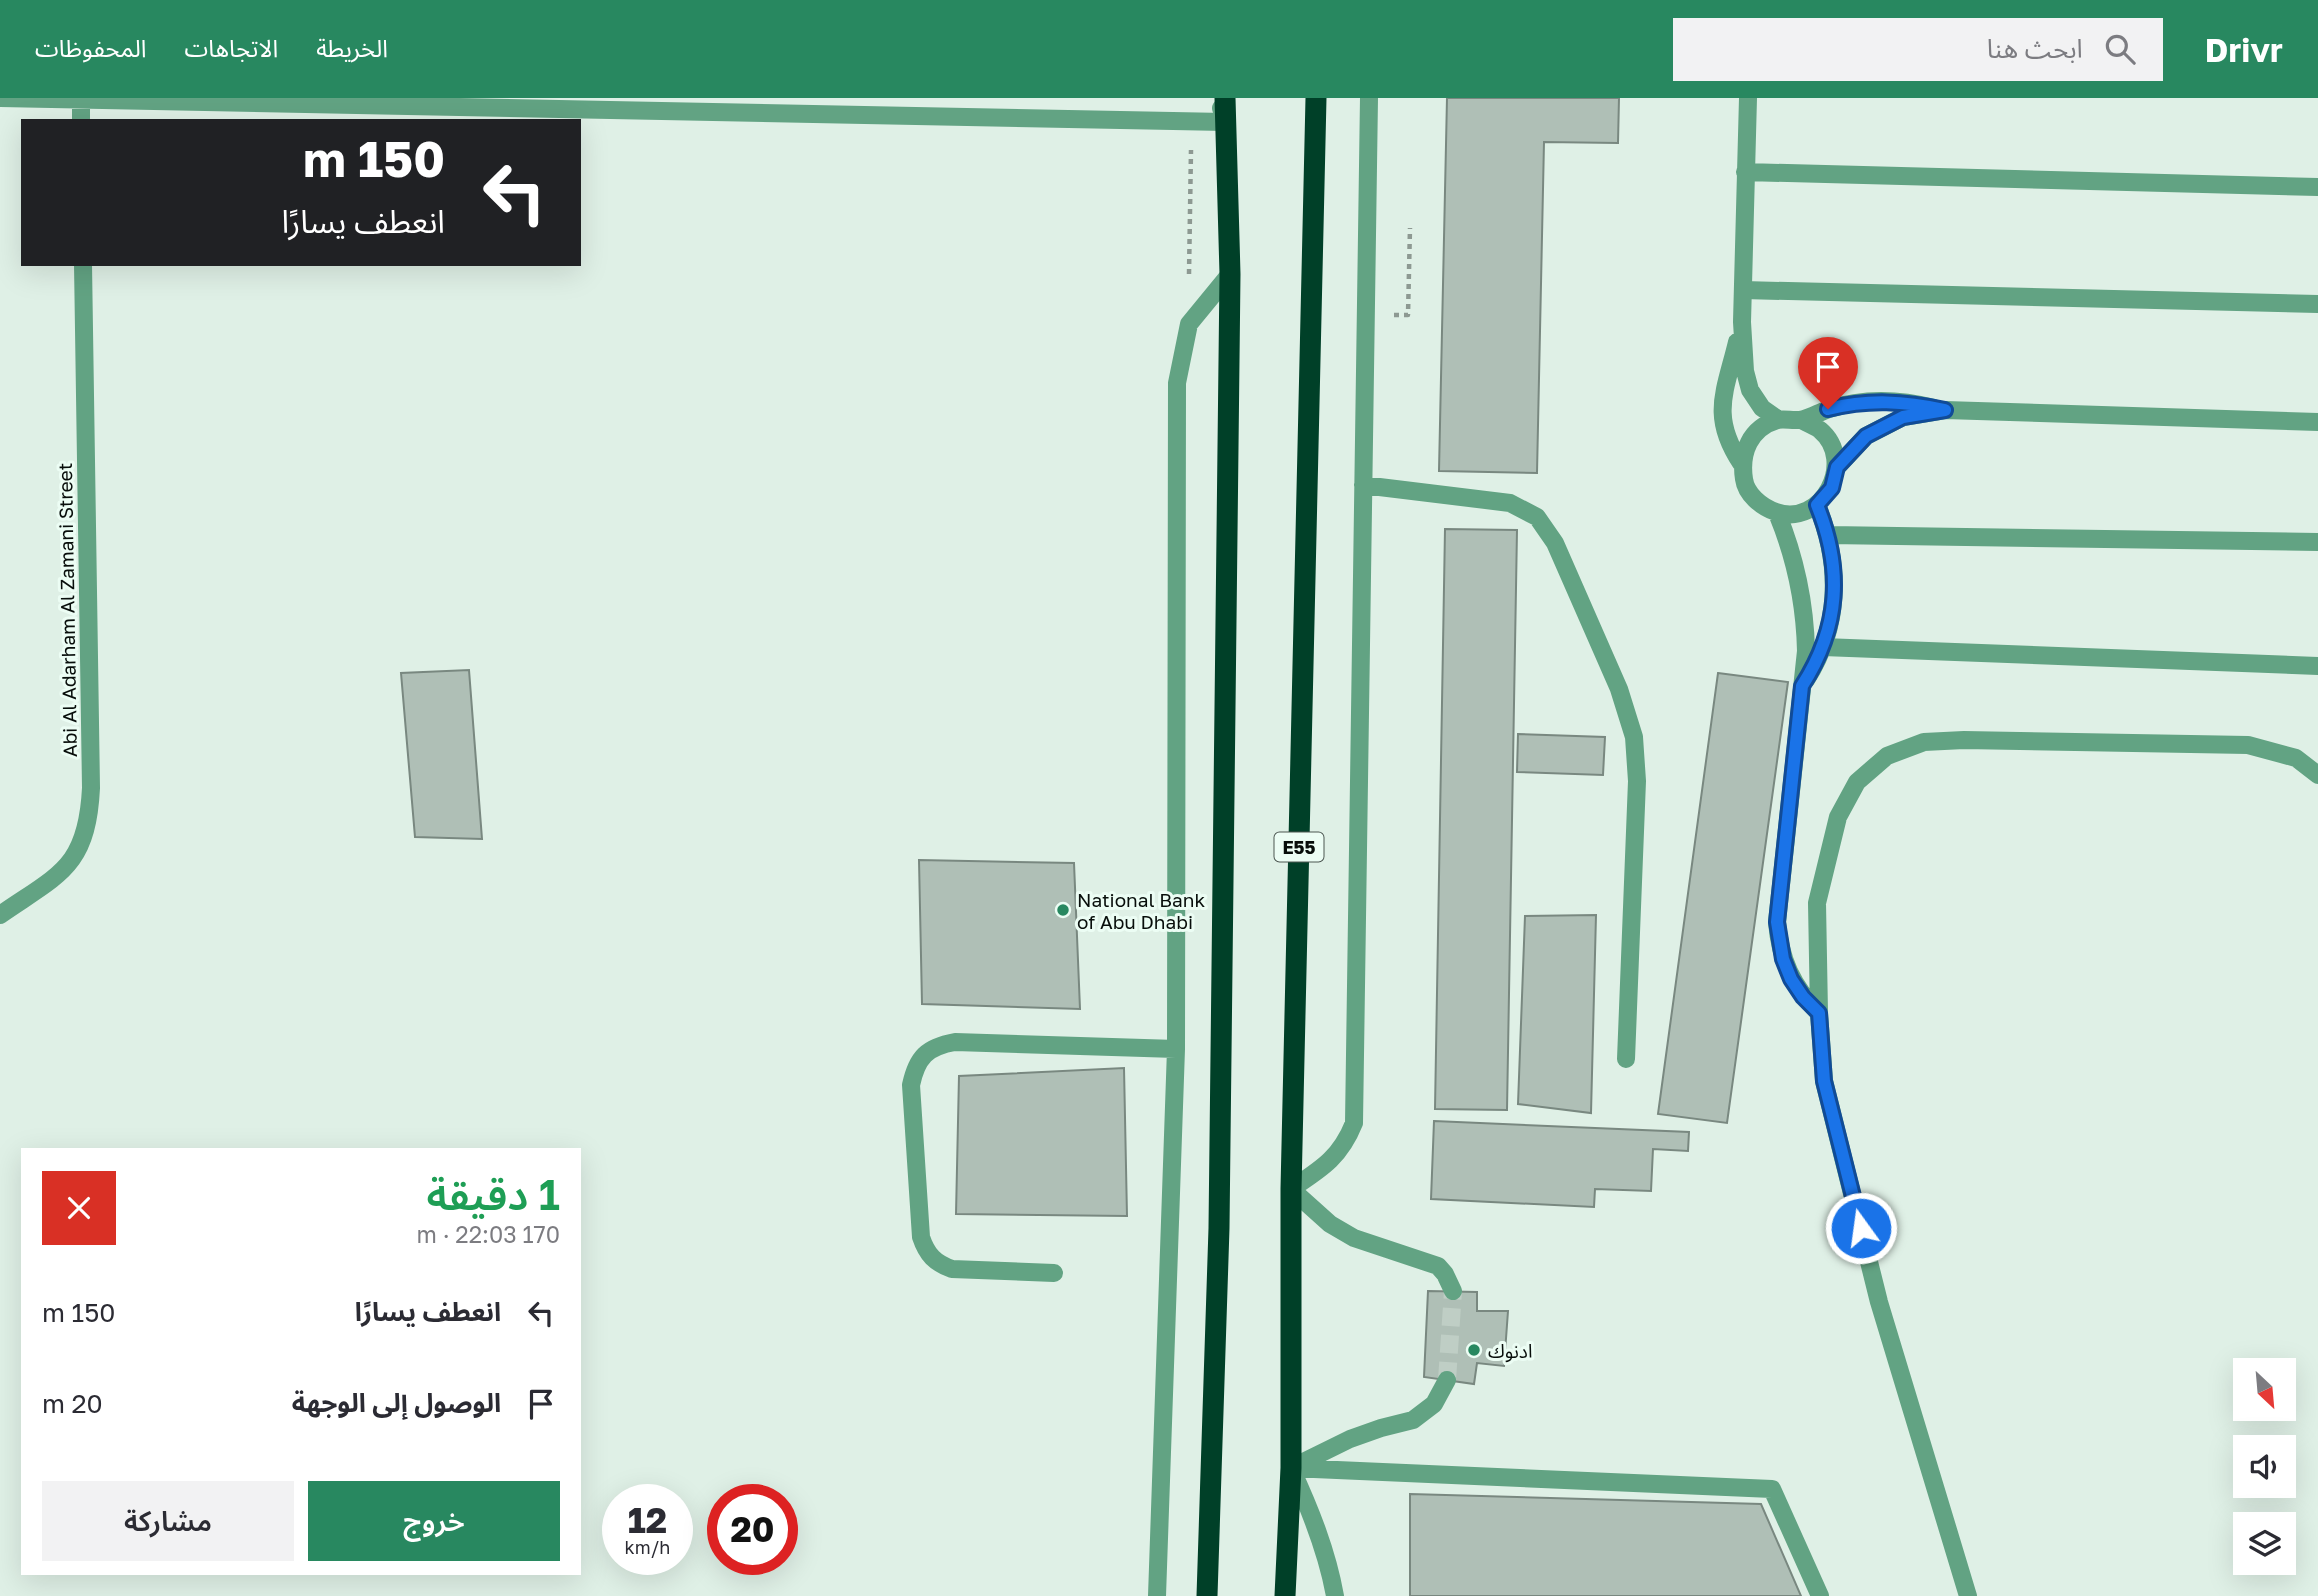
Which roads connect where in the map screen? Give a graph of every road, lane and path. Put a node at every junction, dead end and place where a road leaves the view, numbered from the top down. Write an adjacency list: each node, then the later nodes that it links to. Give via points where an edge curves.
1 (0, 98): 7 (street)
2 (1218, 98): 11 (street)
3 (1225, 98): 11 (highway)
4 (1316, 98): 41 (highway, E55)
5 (1369, 98): 19 (street)
6 (1748, 98): 12 (street)
7 (81, 100): 8 (street); 9 (street)
8 (740, 105): 10 (street)
9 (81, 119)
10 (1191, 121): 11 (street); 21 (path)
11 (1225, 122): 16 (highway)
12 (1745, 172): 13 (street); 17 (street)
13 (2318, 187)
14 (1410, 228): 19 (path, via 1408,314)
15 (83, 266): 37 (street, Abi Al Adarham Al Zamani Street, via 89,818 80,846 63,870)
16 (1230, 274): 21 (street); 47 (highway, via 1219,1228)
17 (1743, 290): 18 (street); 20 (street)
18 (2318, 304)
19 (1365, 314): 28 (street)
20 (1742, 321): 23 (street, via 1751,390 1762,408); 26 (street, via 1722,413 1724,431)
21 (1189, 324): 39 (street, via 1177,383)
22 (1945, 410): 24 (street, via 1906,402 1857,402); 25 (street); 27 (street, via 1903,417 1884,426 1866,436)
23 (1779, 420): 24 (street); 26 (street, via 1760,428 1747,444)
24 (1801, 421): 27 (street, via 1820,430 1832,447)
25 (2318, 422)
26 (1741, 463): 30 (street, via 1751,494)
27 (1837, 467): 29 (street, via 1832,488)
28 (1363, 485): 40 (street, via 1510,503 1537,517 1555,543 1619,689 1634,737 1637,781); 41 (street, via 1354,1123 1331,1162)
29 (1817, 505): 30 (street, via 1798,513); 31 (street)
30 (1777, 513): 35 (street, via 1794,557 1805,615)
31 (1829, 535): 32 (street); 33 (street, via 1834,603)
32 (2318, 542)
33 (1823, 647): 34 (street); 35 (street)
34 (2318, 666)
35 (1802, 686): 38 (street, via 1777,922 1791,979)
36 (2318, 775): 38 (street, via 2296,758 2248,745 1964,740 1924,742 1887,756 1857,782 1838,817 1817,903)
37 (0, 915)
38 (1819, 1013): 51 (street, via 1824,1081 1879,1302)
39 (1176, 1049): 42 (street, via 956,1042 924,1054 914,1068 911,1084 925,1248 932,1258 953,1269); 46 (street)
40 (1626, 1059)
41 (1291, 1189): 43 (street, via 1330,1224 1353,1237 1437,1266); 45 (highway, E55)
42 (1054, 1273)
43 (1452, 1292)
44 (1447, 1380): 45 (street, via 1434,1404 1413,1420 1350,1439)
45 (1291, 1468): 48 (highway, E55); 49 (street, via 1321,1541); 50 (street, via 1772,1489)
46 (1157, 1596)
47 (1207, 1596)
48 (1285, 1596)
49 (1335, 1596)
50 (1820, 1596)
51 (1968, 1596)

